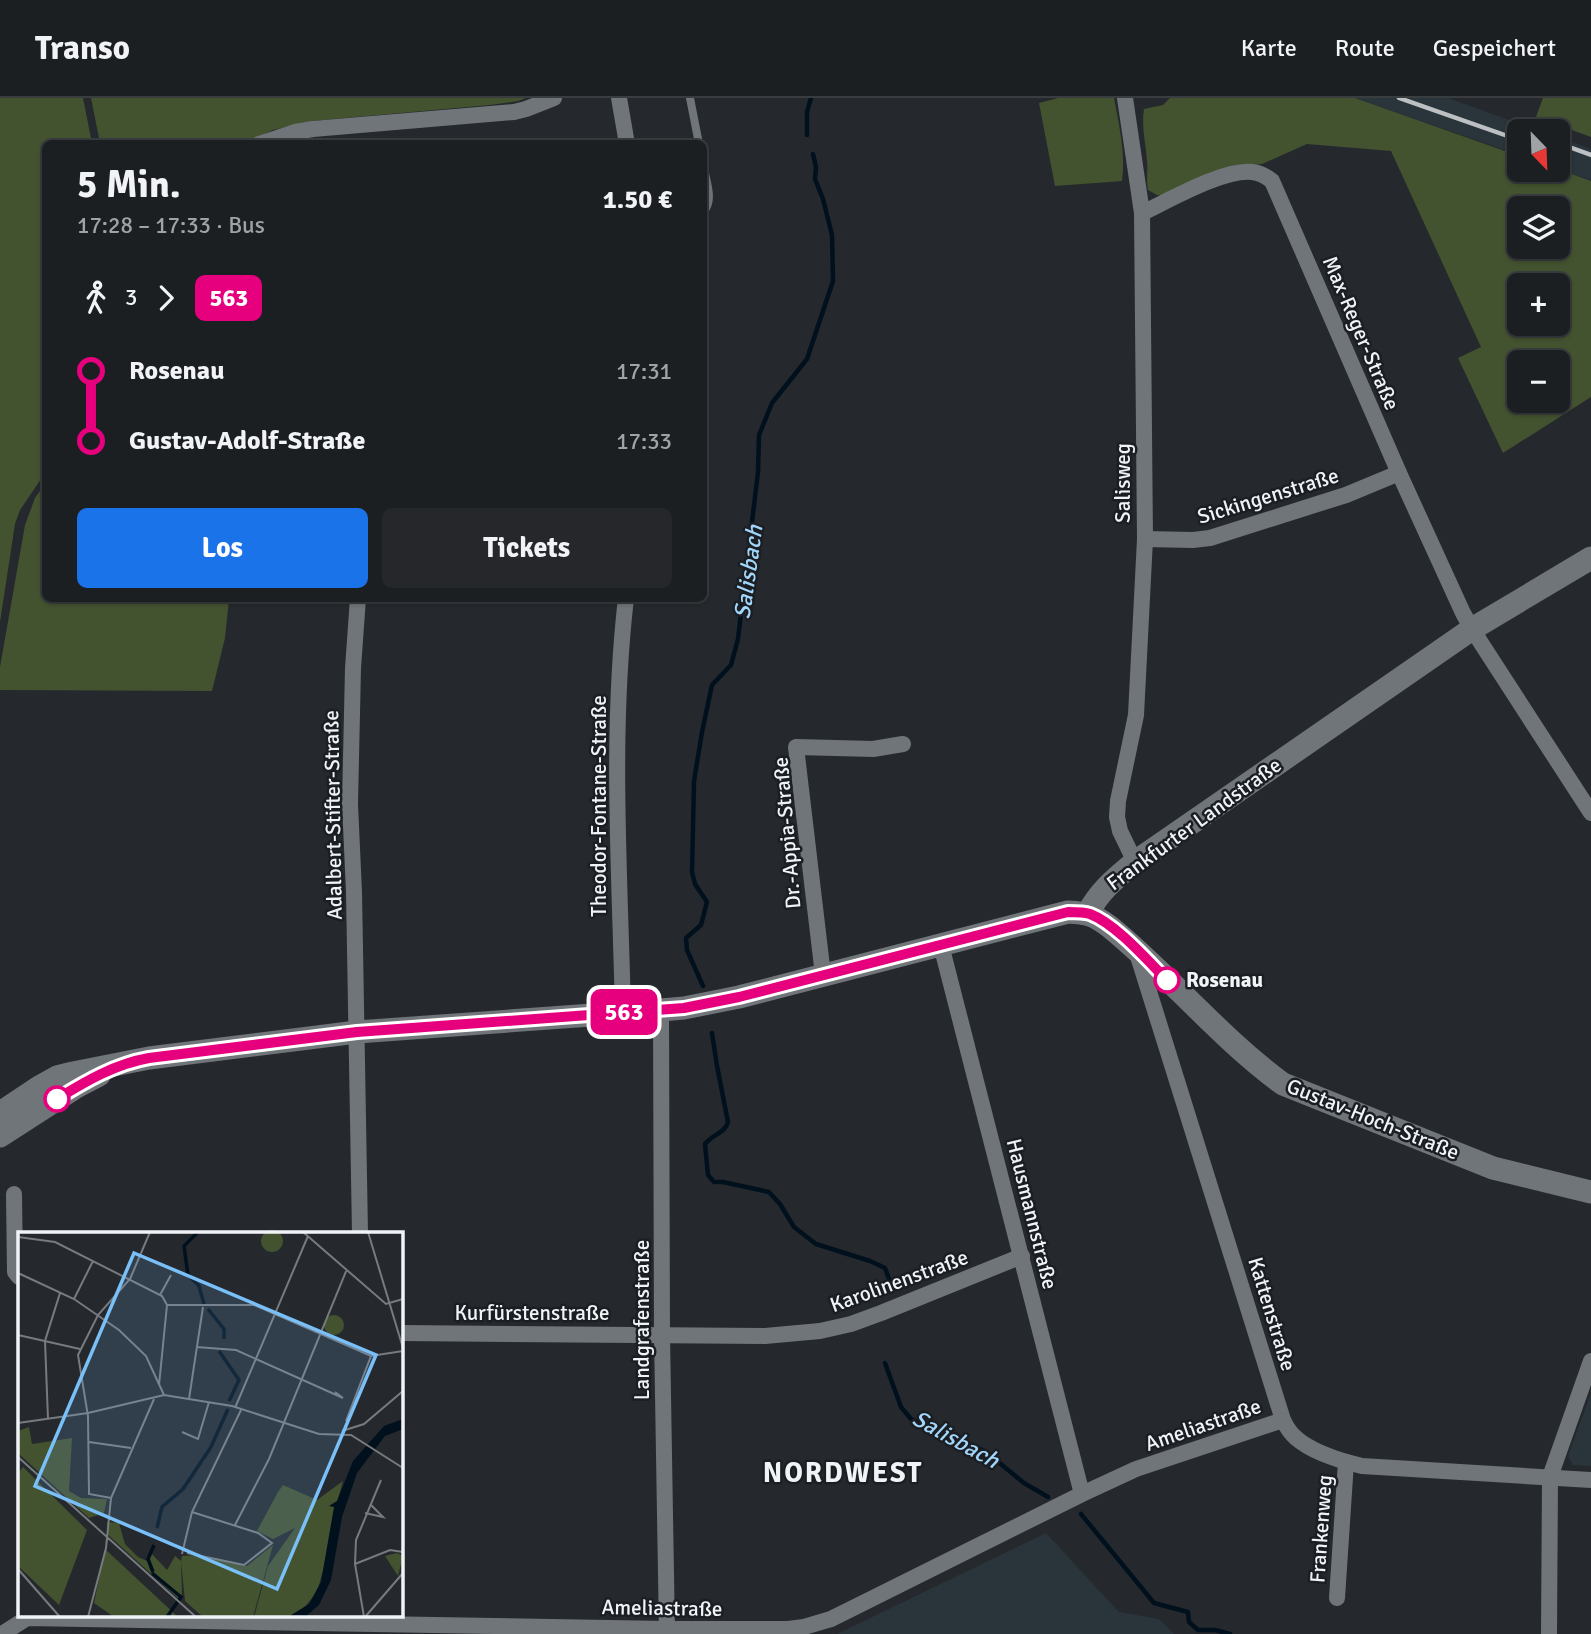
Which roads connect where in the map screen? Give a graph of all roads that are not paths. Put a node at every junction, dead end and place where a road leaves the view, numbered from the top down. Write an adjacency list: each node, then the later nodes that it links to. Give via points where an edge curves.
1 (554, 98): 5 (street, via 514,111 313,129)
2 (619, 98): 6 (street)
3 (690, 98): 7 (lane)
4 (1125, 98): 10 (street, Salisweg)
5 (271, 140)
6 (626, 140)
7 (698, 140)
8 (707, 185): 9 (lane)
9 (707, 208)
10 (1142, 213): 11 (street, Max-Reger-Straße, via 1233,173 1262,174 1272,181); 12 (street, Salisweg)
11 (1399, 473): 12 (street, Sickingenstraße, via 1346,495 1210,538); 16 (street, Max-Reger-Straße)
12 (1145, 539): 19 (street, Salisweg, via 1136,715 1117,809 1120,831)
13 (1591, 558): 16 (main road, Frankfurter Landstraße)
14 (358, 602): 26 (street, Adalbert-Stifter-Straße, via 350,804)
15 (626, 602): 25 (street, Theodor-Fontane-Straße, via 617,759)
16 (1472, 629): 18 (street, Max-Reger-Straße); 19 (main road, Frankfurter Landstraße)
17 (903, 744): 23 (street, Dr.-Appia-Straße, via 873,749 796,747)
18 (1591, 813)
19 (1135, 862): 20 (main road, Frankfurter Landstraße, via 1096,897)
20 (1087, 913): 21 (main road, via 1056,914); 22 (main road, Gustav-Hoch-Straße)
21 (941, 945): 23 (main road); 33 (street, Hausmannstraße)
22 (1136, 950): 30 (main road, Gustav-Hoch-Straße, via 1283,1084 1493,1168); 38 (street, Kattenstraße)
23 (823, 975): 24 (main road, via 739,997)
24 (661, 1010): 25 (main road); 36 (street, Landgrafenstraße)
25 (623, 1013): 26 (main road)
26 (357, 1032): 27 (main road); 32 (street, Adalbert-Stifter-Straße)
27 (134, 1061): 28 (main road, via 57,1077); 29 (main road, via 86,1081)
28 (0, 1113)
29 (0, 1136)
30 (1591, 1192)
31 (14, 1194): 34 (street)
32 (360, 1232)
33 (1022, 1256): 36 (street, Karolinenstraße, via 881,1313 820,1331 765,1336); 42 (street, Hausmannstraße)
34 (18, 1276)
35 (402, 1333): 36 (street, Kurfürstenstraße)
36 (662, 1335): 46 (street, Landgrafenstraße)
37 (1591, 1361): 40 (street)
38 (1283, 1420): 39 (street, Kattenstraße, via 1302,1443); 42 (street, Ameliastraße, via 1136,1469)
39 (1346, 1462): 40 (street, Kattenstraße, via 1377,1468); 43 (street, Frankenweg)
40 (1550, 1477): 41 (street, Kattenstraße); 48 (street)
41 (1591, 1479)
42 (1082, 1494): 46 (street, Ameliastraße, via 818,1624)
43 (1337, 1598)
44 (27, 1616): 45 (street, Ameliastraße); 47 (street, Ameliastraße)
45 (368, 1625): 46 (street, Ameliastraße)
46 (667, 1632)
47 (2, 1634)
48 (1549, 1634)

